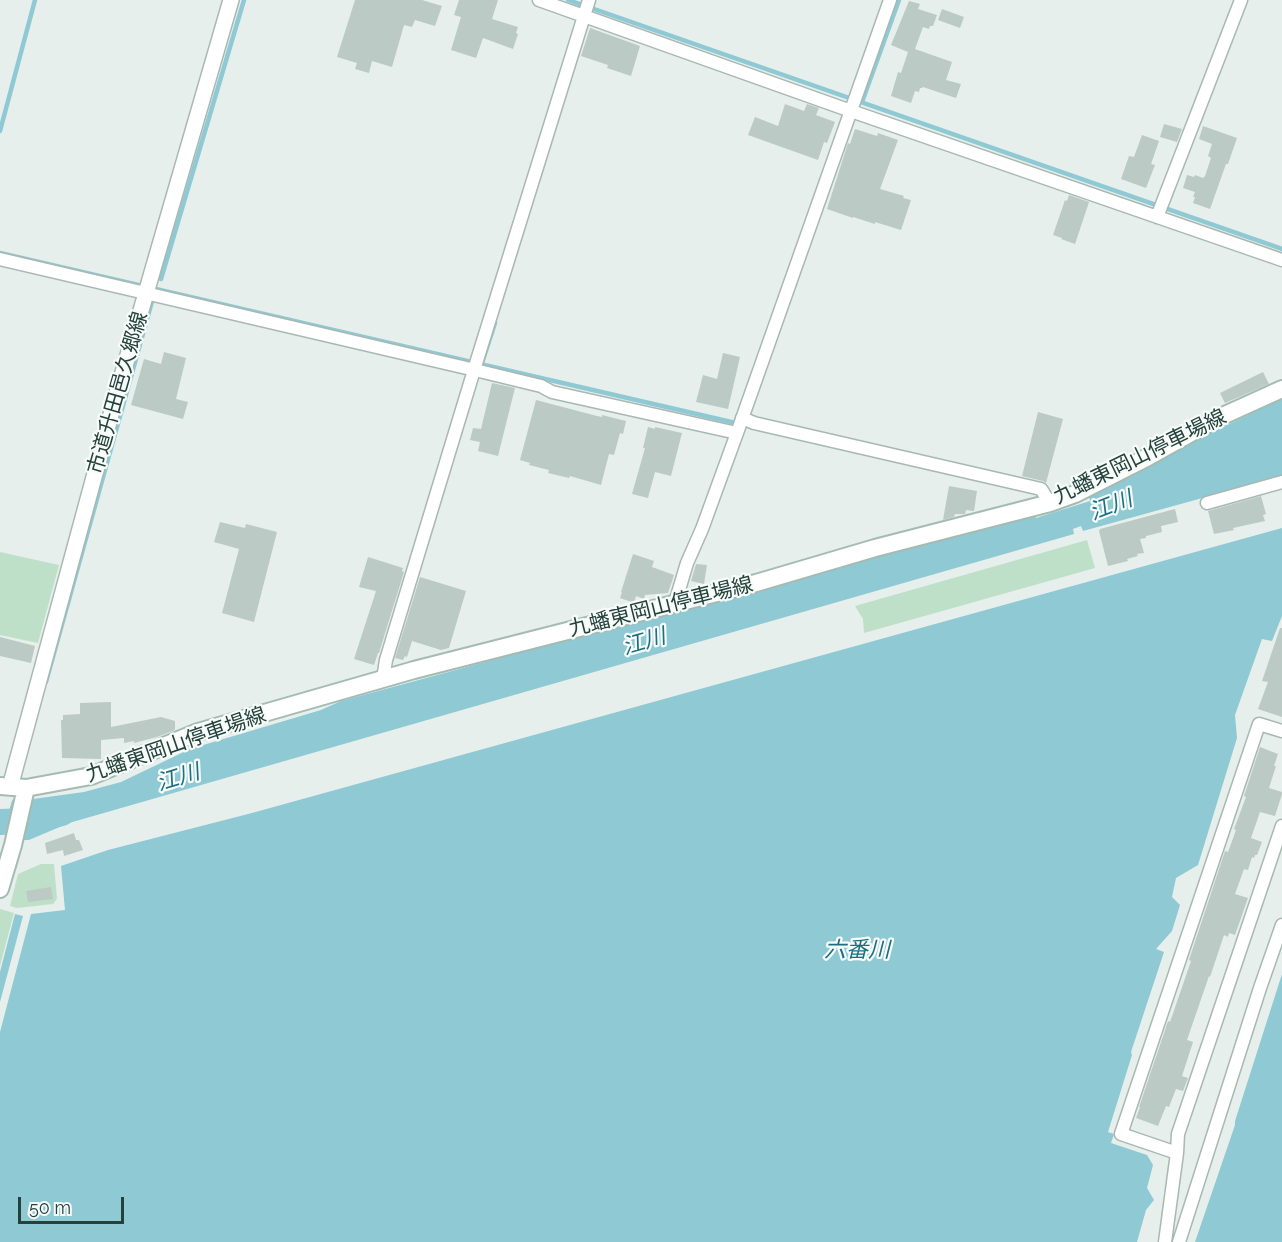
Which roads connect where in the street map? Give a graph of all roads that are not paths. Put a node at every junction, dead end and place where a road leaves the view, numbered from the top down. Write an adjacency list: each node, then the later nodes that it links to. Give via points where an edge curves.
1 (231, 0): 10 (street, 市道升田邑久郷線)
2 (539, 0): 5 (street)
3 (890, 0): 6 (street)
4 (1241, 0): 7 (street)
5 (587, 7): 6 (street); 11 (street)
6 (854, 104): 7 (street); 13 (street)
7 (1160, 210): 9 (street)
8 (0, 259): 10 (street)
9 (1282, 260)
10 (147, 289): 11 (street); 20 (street, 市道升田邑久郷線, via 112,407)
11 (476, 365): 13 (street, via 552,392); 18 (street)
12 (1282, 389): 15 (main road, 九蟠東岡山停車場線)
13 (739, 425): 15 (street, via 754,423 1041,489); 17 (street)
14 (1282, 482): 16 (street)
15 (1050, 503): 17 (main road, 九蟠東岡山停車場線)
16 (1207, 503)
17 (675, 603): 18 (main road, 九蟠東岡山停車場線)
18 (383, 679): 20 (main road, 九蟠東岡山停車場線, via 198,732 91,776)
19 (1282, 731): 24 (street, via 1259,723 1121,1134)
20 (15, 790): 22 (main road, via 14,841)
21 (1282, 826): 24 (street, via 1178,1134)
22 (0, 889)
23 (1282, 925): 26 (street)
24 (1177, 1153): 25 (street)
25 (1165, 1242)
26 (1179, 1242)

